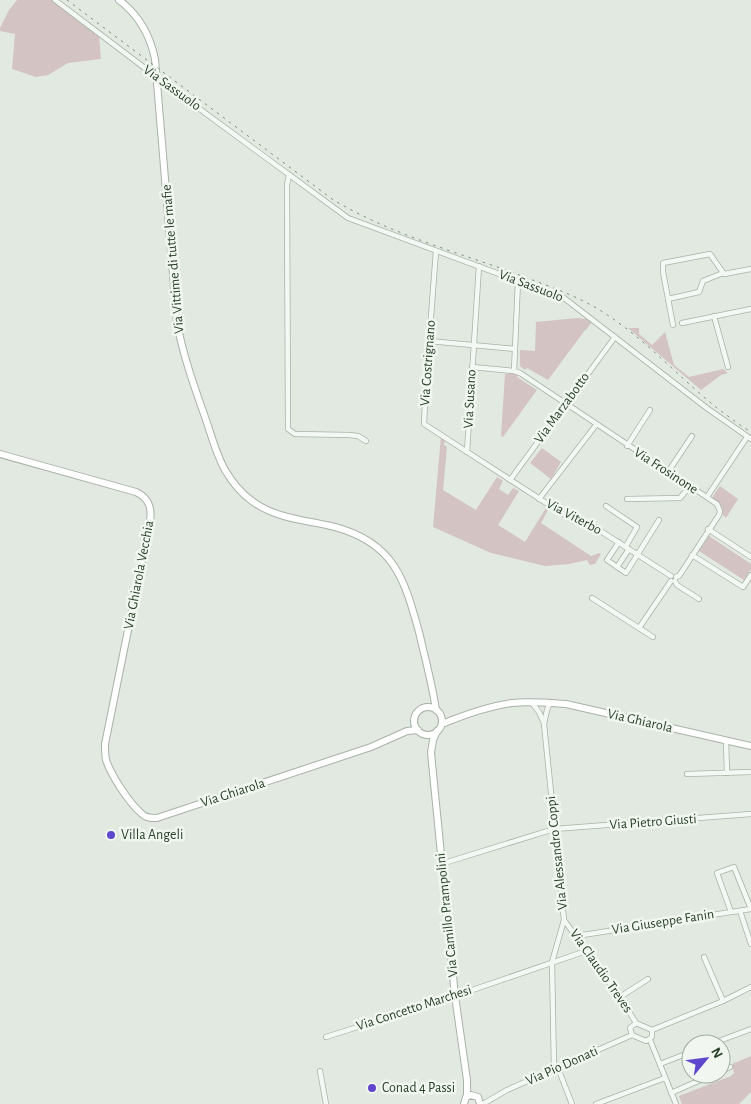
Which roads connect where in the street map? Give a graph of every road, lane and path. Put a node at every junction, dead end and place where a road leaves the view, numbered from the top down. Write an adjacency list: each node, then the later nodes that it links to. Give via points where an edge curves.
1 (55, 0): 3 (street, Via Sassuolo, bridge)
2 (119, 0): 51 (main road, Via Vittime di tutte le mafie, via 142,25 154,52 180,337 225,469 243,493 265,509 352,532 379,549 405,584)
3 (289, 175): 4 (street, Via Sassuolo, via 348,218); 26 (street, via 288,429 295,434 349,434)
4 (436, 251): 5 (street, Via Sassuolo); 15 (street, Via Costrignano)
5 (479, 266): 8 (street, Via Sassuolo); 16 (street, Via Susano)
6 (751, 269): 7 (street)
7 (723, 273): 9 (street, via 702,281 699,292); 9 (street, via 710,254 665,262 662,266)
8 (518, 281): 14 (street, Via Sassuolo, via 564,298); 17 (street)
9 (668, 299): 13 (street)
10 (751, 309): 11 (street)
11 (714, 316): 12 (street); 19 (street)
12 (682, 323)
13 (673, 325)
14 (615, 337): 21 (street, Via Marzabotto); 25 (street, Via Sassuolo)
15 (429, 341): 16 (street); 28 (street, Via Costrignano, via 423,422)
16 (473, 346): 17 (street); 18 (street, Via Susano)
17 (515, 349): 20 (street)
18 (472, 367): 20 (street); 28 (street, Via Susano)
19 (728, 367)
20 (514, 371): 21 (street, Via Frosinone)
21 (565, 404): 23 (street, Via Frosinone); 31 (street, Via Marzabotto)
22 (650, 410): 27 (street)
23 (596, 425): 27 (street, Via Frosinone); 34 (street)
24 (692, 436): 30 (street)
25 (749, 438): 33 (street)
26 (366, 441)
27 (627, 446): 30 (street, Via Frosinone)
28 (467, 452): 31 (street, Via Viterbo)
29 (0, 454): 65 (main road, Via Ghiarola Vecchia, via 136,492 144,496 150,506 150,522)
30 (668, 472): 32 (street, Via Frosinone)
31 (510, 480): 34 (street, Via Viterbo)
32 (690, 486): 33 (street, Via Frosinone); 35 (street, via 680,498)
33 (707, 497): 38 (street, Via Frosinone, via 717,504 720,511)
34 (539, 499): 39 (street, Via Viterbo, via 574,521 588,523)
35 (627, 499)
36 (606, 506): 40 (street, via 637,527)
37 (659, 520): 41 (street)
38 (708, 529): 42 (street, Via Frosinone); 43 (street)
39 (618, 542): 40 (street, Via Viterbo); 44 (street, via 607,560)
40 (627, 547): 41 (street, Via Viterbo); 44 (street)
41 (638, 554): 44 (street, via 626,573); 46 (street, Via Viterbo)
42 (692, 555): 45 (street, via 743,587); 46 (street, Via Frosinone, via 679,576)
43 (751, 557)
44 (617, 567)
45 (751, 575)
46 (673, 579): 48 (street, Via Viterbo); 49 (street, Via Frosinone)
47 (592, 598): 49 (street)
48 (699, 599)
49 (639, 628): 50 (street)
50 (653, 637)
51 (432, 681): 54 (main road, via 428,701); 55 (main road, Via Vittime di tutte le mafie)
52 (532, 703): 53 (main road, Via Ghiarola); 56 (main road, Via Ghiarola, via 512,703); 59 (street, Via Alessandro Coppi)
53 (550, 703): 59 (street, Via Alessandro Coppi); 64 (main road, Via Ghiarola)
54 (423, 708): 55 (main road); 57 (main road)
55 (438, 711): 56 (main road, via 447,716); 58 (main road)
56 (461, 717): 58 (main road, Via Ghiarola)
57 (414, 721): 60 (main road); 62 (main road, Via Ghiarola)
58 (442, 724): 61 (main road)
59 (544, 724): 72 (street, Via Alessandro Coppi)
60 (418, 730): 62 (main road, Via Ghiarola); 63 (main road)
61 (437, 732): 63 (main road); 67 (main road, Via Camillo Prampolini)
62 (400, 734): 65 (main road, Via Ghiarola, via 371,747 157,818 142,814 117,781 106,761)
63 (424, 734): 67 (main road, Via Camillo Prampolini)
64 (726, 741): 66 (main road, Via Ghiarola); 69 (street)
65 (105, 744)
66 (751, 746)
67 (431, 750): 73 (main road, Via Camillo Prampolini)
68 (751, 772): 69 (street)
69 (727, 773): 70 (street)
70 (687, 774)
71 (751, 814): 72 (street, Via Pietro Giusti)
72 (554, 829): 73 (street, Via Pietro Giusti); 77 (street, Via Alessandro Coppi)
73 (441, 864): 85 (main road, Via Camillo Prampolini)
74 (751, 909): 75 (street, Via Giuseppe Fanin); 76 (street, via 734,867 717,873)
75 (740, 911): 76 (street, Via Giuseppe Fanin); 79 (street)
76 (731, 912): 78 (street, Via Giuseppe Fanin)
77 (564, 920): 78 (street, Via Claudio Treves); 82 (street, Via Alessandro Coppi)
78 (576, 936): 80 (street, Via Claudio Treves)
79 (751, 944)
80 (586, 951): 82 (street, Via Concetto Marchesi); 86 (street, Via Claudio Treves)
81 (704, 957): 87 (street)
82 (552, 962): 85 (street, Via Concetto Marchesi); 97 (street, Via Alessandro Coppi)
83 (648, 979): 86 (street)
84 (751, 987): 87 (street)
85 (455, 996): 92 (street, Via Concetto Marchesi); 102 (main road, Via Camillo Prampolini, via 467,1080)
86 (620, 997): 88 (street, Via Claudio Treves)
87 (723, 1001): 90 (street)
88 (636, 1023): 90 (street); 91 (street, via 630,1028)
89 (751, 1029): 93 (street)
90 (652, 1030): 94 (street)
91 (632, 1035): 94 (street); 97 (street, Via Pio Donati)
92 (326, 1036)
93 (731, 1036)
94 (650, 1040): 96 (street)
95 (681, 1056): 96 (street)
96 (660, 1064): 99 (street)
97 (556, 1069): 102 (street, Via Pio Donati, via 492,1098); 105 (street)
98 (320, 1071): 103 (street)
99 (665, 1078): 101 (street); 106 (street)
100 (691, 1084): 101 (street)
101 (671, 1093): 107 (street)
102 (476, 1099): 104 (main road)
103 (326, 1104)
104 (464, 1104)
105 (572, 1104)
106 (596, 1104)
107 (676, 1104)

